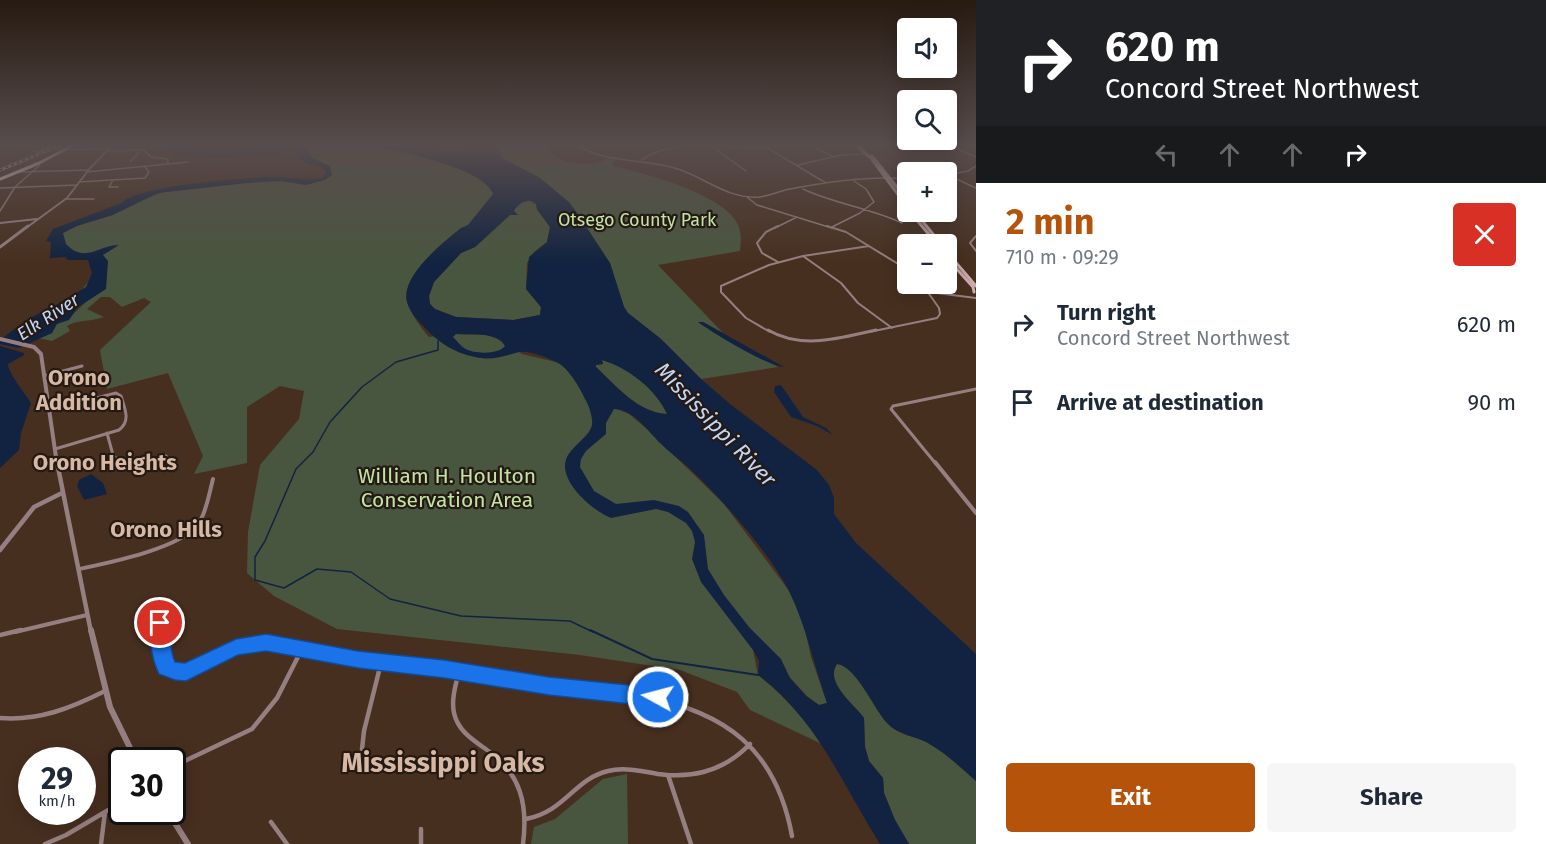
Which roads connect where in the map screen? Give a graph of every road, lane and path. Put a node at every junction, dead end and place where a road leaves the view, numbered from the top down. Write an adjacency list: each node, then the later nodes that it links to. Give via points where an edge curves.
1 (18, 184): 8 (street)
2 (56, 184): 8 (street)
3 (77, 184): 13 (street)
4 (110, 184): 9 (street, via 109,187)
5 (710, 184): 12 (street, via 724,193)
6 (825, 184): 11 (street)
7 (859, 184): 16 (street, via 874,200)
8 (15, 187): 10 (street); 15 (street)
9 (118, 187)
10 (0, 188)
11 (802, 188): 12 (street); 16 (street)
12 (747, 197): 18 (street, via 754,204)
13 (66, 199): 14 (street); 19 (street)
14 (94, 199)
15 (2, 206): 17 (street)
16 (867, 209): 22 (street); 23 (street)
17 (0, 211)
18 (797, 217): 23 (street); 30 (street, via 763,234 757,246)
19 (38, 219): 21 (street); 27 (street)
20 (920, 222): 24 (main road)
21 (0, 223)
22 (902, 223)
23 (832, 227): 26 (street)
24 (930, 234)
25 (975, 237): 28 (street, via 970,243)
26 (869, 246): 29 (street); 31 (street)
27 (0, 247)
28 (976, 251)
29 (803, 256): 30 (street); 40 (street)
30 (778, 262): 40 (street, via 721,286 723,294 744,316 764,329 786,338 817,342)
31 (897, 263)
32 (957, 264): 34 (main road)
33 (957, 269): 35 (main road)
34 (976, 286)
35 (974, 292): 38 (street); 39 (main road)
36 (929, 294): 40 (street, via 939,308 939,316)
37 (948, 294): 38 (street)
38 (958, 295): 39 (street)
39 (976, 298)
40 (892, 328)
41 (0, 339): 43 (street, via 40,351)
42 (82, 366): 43 (street)
43 (44, 376): 45 (street)
44 (976, 389): 51 (street, via 891,408)
45 (49, 410): 46 (street, via 114,393 121,396 128,419 126,425); 47 (street)
46 (107, 433): 47 (street); 48 (street, via 113,456 122,463 138,464)
47 (54, 449): 50 (street)
48 (165, 456)
49 (213, 479): 53 (street, via 205,513 189,534 154,550)
50 (62, 493): 52 (street, via 34,507); 53 (street)
51 (976, 513)
52 (0, 550)
53 (79, 569): 54 (street)
54 (87, 615): 56 (street); 60 (street)
55 (160, 623): 57 (street, via 166,668 175,671 186,672 249,644 266,642)
56 (0, 634)
57 (302, 649): 58 (street); 65 (street, via 270,710 257,724 242,735)
58 (382, 662): 59 (street); 64 (street)
59 (459, 671): 62 (street, via 549,686 658,697 712,717); 69 (street, via 453,700 456,720 468,737 501,759 511,771 523,793)
60 (105, 692): 61 (street, via 48,716); 63 (street)
61 (0, 718)
62 (750, 744): 66 (street, via 734,760 712,771); 73 (street, via 779,783)
63 (129, 747)
64 (363, 749)
65 (186, 758)
66 (668, 775): 69 (street, via 631,769 606,772 584,782 556,810); 80 (street)
67 (108, 810): 68 (street)
68 (105, 812): 74 (street); 75 (street)
69 (526, 819): 79 (street)
70 (271, 822): 77 (street)
71 (176, 825): 76 (street)
72 (421, 829): 78 (street)
73 (792, 836)
74 (45, 844)
75 (101, 844)
76 (188, 844)
77 (287, 844)
78 (422, 844)
79 (523, 844)
80 (691, 844)

